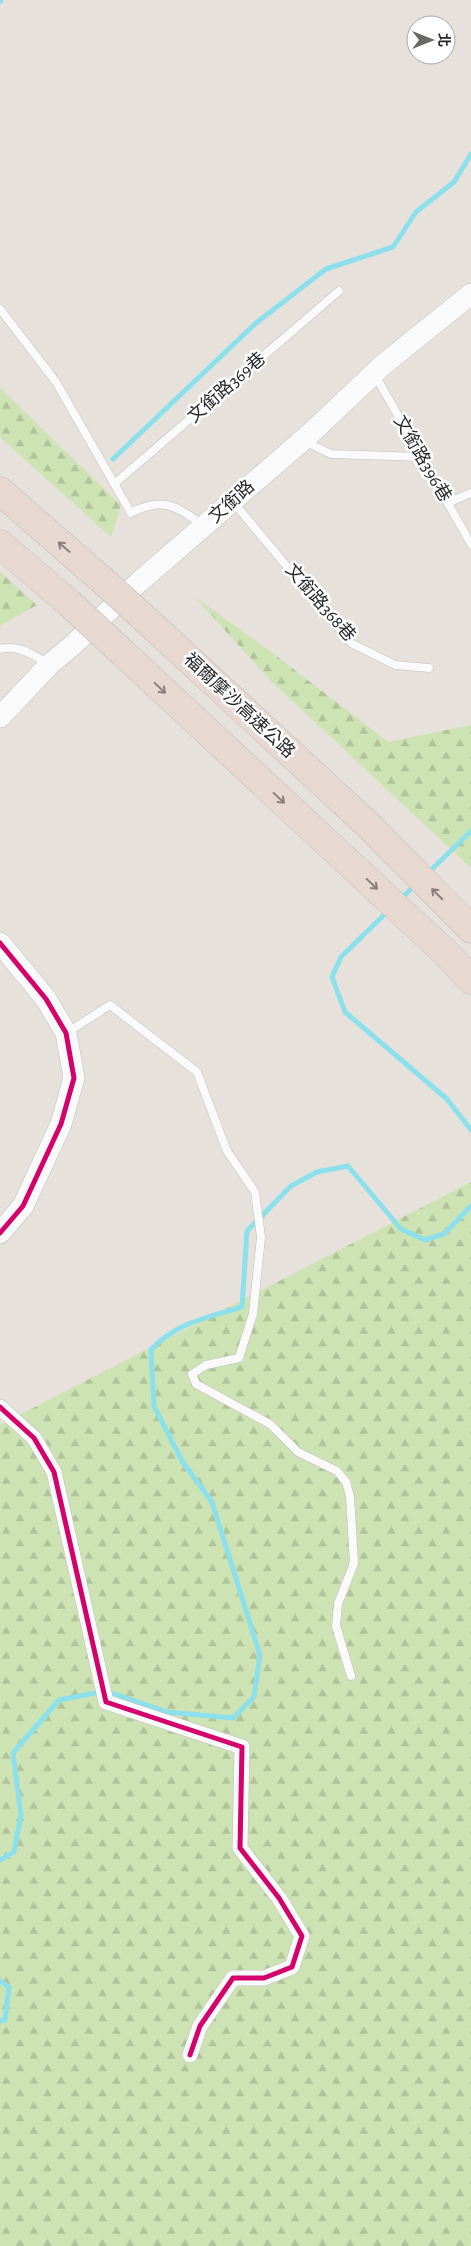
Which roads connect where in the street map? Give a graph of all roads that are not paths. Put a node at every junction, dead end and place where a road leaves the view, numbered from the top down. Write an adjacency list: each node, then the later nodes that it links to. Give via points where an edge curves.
1 (340, 291): 7 (lane, 文銜路369巷)
2 (471, 294): 4 (main road, 文銜路)
3 (0, 309): 7 (lane, via 56,382)
4 (374, 373): 5 (main road, 文銜路); 6 (lane, 文銜路396巷)
5 (302, 440): 6 (lane, via 332,454); 10 (main road, 文銜路)
6 (422, 457): 11 (lane, 文銜路396巷)
7 (114, 484): 12 (lane, via 131,513 148,505 174,506)
8 (0, 491): 19 (highway, 福爾摩沙高速公路, one-way to 8, bridge, via 366,823 156,628)
9 (471, 493): 11 (lane)
10 (233, 502): 12 (main road, 文銜路); 17 (lane, 文銜路368巷, via 351,643 395,665)
11 (448, 503): 14 (lane, 文銜路396巷)
12 (204, 527): 16 (main road, 文銜路)
13 (0, 544): 21 (highway, one-way to 21, bridge, via 69,603 448,955)
14 (471, 544)
15 (0, 649): 16 (lane, via 8,646 18,648)
16 (50, 664): 18 (main road, 文銜路)
17 (429, 668)
18 (0, 716)
19 (471, 929)
20 (0, 943): 22 (main road, via 46,999)
21 (471, 980)
22 (66, 1033): 23 (main road, via 74,1078 61,1124 23,1206); 25 (lane, via 110,1005 197,1072 227,1151 256,1192 261,1237 253,1314 239,1358 206,1365 192,1374 196,1384 270,1424 298,1452 337,1471 346,1482 350,1496 354,1563 338,1604 336,1626)
23 (0, 1233)
24 (0, 1407): 26 (street, via 34,1438 54,1472 106,1702 242,1747 240,1848 279,1898 302,1936 292,1966 264,1978 233,1978 200,2026)
25 (351, 1676)
26 (190, 2055)

